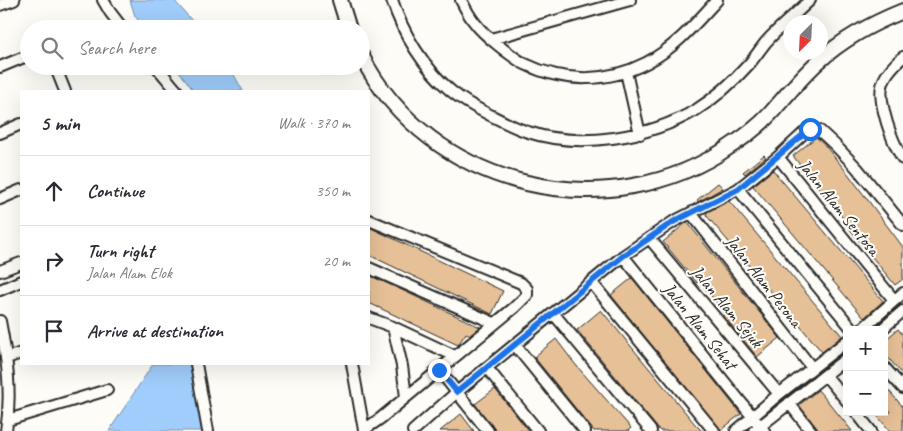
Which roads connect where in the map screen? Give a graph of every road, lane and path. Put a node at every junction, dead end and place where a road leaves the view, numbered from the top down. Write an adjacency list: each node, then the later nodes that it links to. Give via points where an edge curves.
1 (14, 0): 9 (street)
2 (103, 0): 11 (street)
3 (340, 0): 12 (main road)
4 (392, 0): 25 (street, via 422,60 453,92 473,106 527,132 550,137 597,139)
5 (461, 0): 13 (street)
6 (630, 0): 13 (street)
7 (717, 0): 17 (street, via 678,40 646,63)
8 (810, 0): 25 (street, via 717,95 674,122)
9 (0, 5)
10 (903, 11): 18 (main road, via 842,42 819,60 754,129 706,162 678,175 605,190 539,186 504,178 477,167 452,154 421,131 394,105)
11 (116, 20)
12 (346, 20)
13 (491, 40): 17 (street, via 523,64 565,77 584,79)
14 (903, 57): 27 (street, via 889,69 880,93 892,139)
15 (20, 59): 16 (street)
16 (0, 68)
17 (626, 72): 25 (street)
18 (370, 73)
19 (59, 75): 21 (street)
20 (164, 75): 22 (street)
21 (66, 90)
22 (176, 90)
23 (20, 124): 24 (street)
24 (0, 133)
25 (640, 134)
26 (778, 157): 28 (street); 33 (street, via 804,132 820,130 857,168); 43 (street, Jalan Alam Sentosa)
27 (903, 159)
28 (738, 189): 31 (street); 49 (street)
29 (20, 190): 30 (street)
30 (0, 199)
31 (691, 213): 34 (street); 62 (street, Jalan Alam Pesona)
32 (370, 220): 48 (street, via 523,284 527,289 526,297)
33 (903, 225)
34 (650, 238): 35 (street); 69 (street, Jalan Alam Sejuk)
35 (623, 256): 40 (street); 73 (street, Jalan Alam Sehat)
36 (20, 262): 38 (street)
37 (370, 268): 48 (street)
38 (0, 271)
39 (20, 282): 41 (street)
40 (592, 282): 45 (street); 85 (street)
41 (0, 290)
42 (903, 292): 43 (street)
43 (894, 300): 50 (street)
44 (903, 311): 51 (street)
45 (553, 314): 54 (street); 84 (street)
46 (370, 318): 52 (street)
47 (0, 321): 57 (street)
48 (494, 323): 56 (street)
49 (850, 326)
50 (865, 326)
51 (886, 326)
52 (393, 327): 56 (street); 70 (street)
53 (843, 344): 62 (street)
54 (515, 345): 61 (street); 83 (street)
55 (20, 353): 57 (street)
56 (455, 356): 63 (street)
57 (7, 358): 75 (street)
58 (843, 361): 65 (street)
59 (196, 365): 80 (street)
60 (352, 365): 78 (street)
61 (487, 368): 68 (street); 82 (street)
62 (812, 368): 69 (street)
63 (439, 370): 68 (street); 70 (street)
64 (888, 371): 66 (street)
65 (826, 376): 71 (street); 72 (street)
66 (903, 388)
67 (107, 390): 75 (street)
68 (457, 392): 76 (street); 81 (street)
69 (779, 394): 73 (street)
70 (406, 397): 78 (street)
71 (843, 397)
72 (789, 403): 77 (street); 87 (street)
73 (752, 416): 77 (street, Jalan Alam Sehat); 86 (street)
74 (859, 416): 88 (street)
75 (8, 420): 79 (street)
76 (418, 429)
77 (759, 429)
78 (364, 430)
79 (6, 431)
80 (208, 431)
81 (488, 431)
82 (538, 431)
83 (585, 431)
84 (651, 431)
85 (714, 431)
86 (736, 431)
87 (811, 431)
88 (871, 431)

